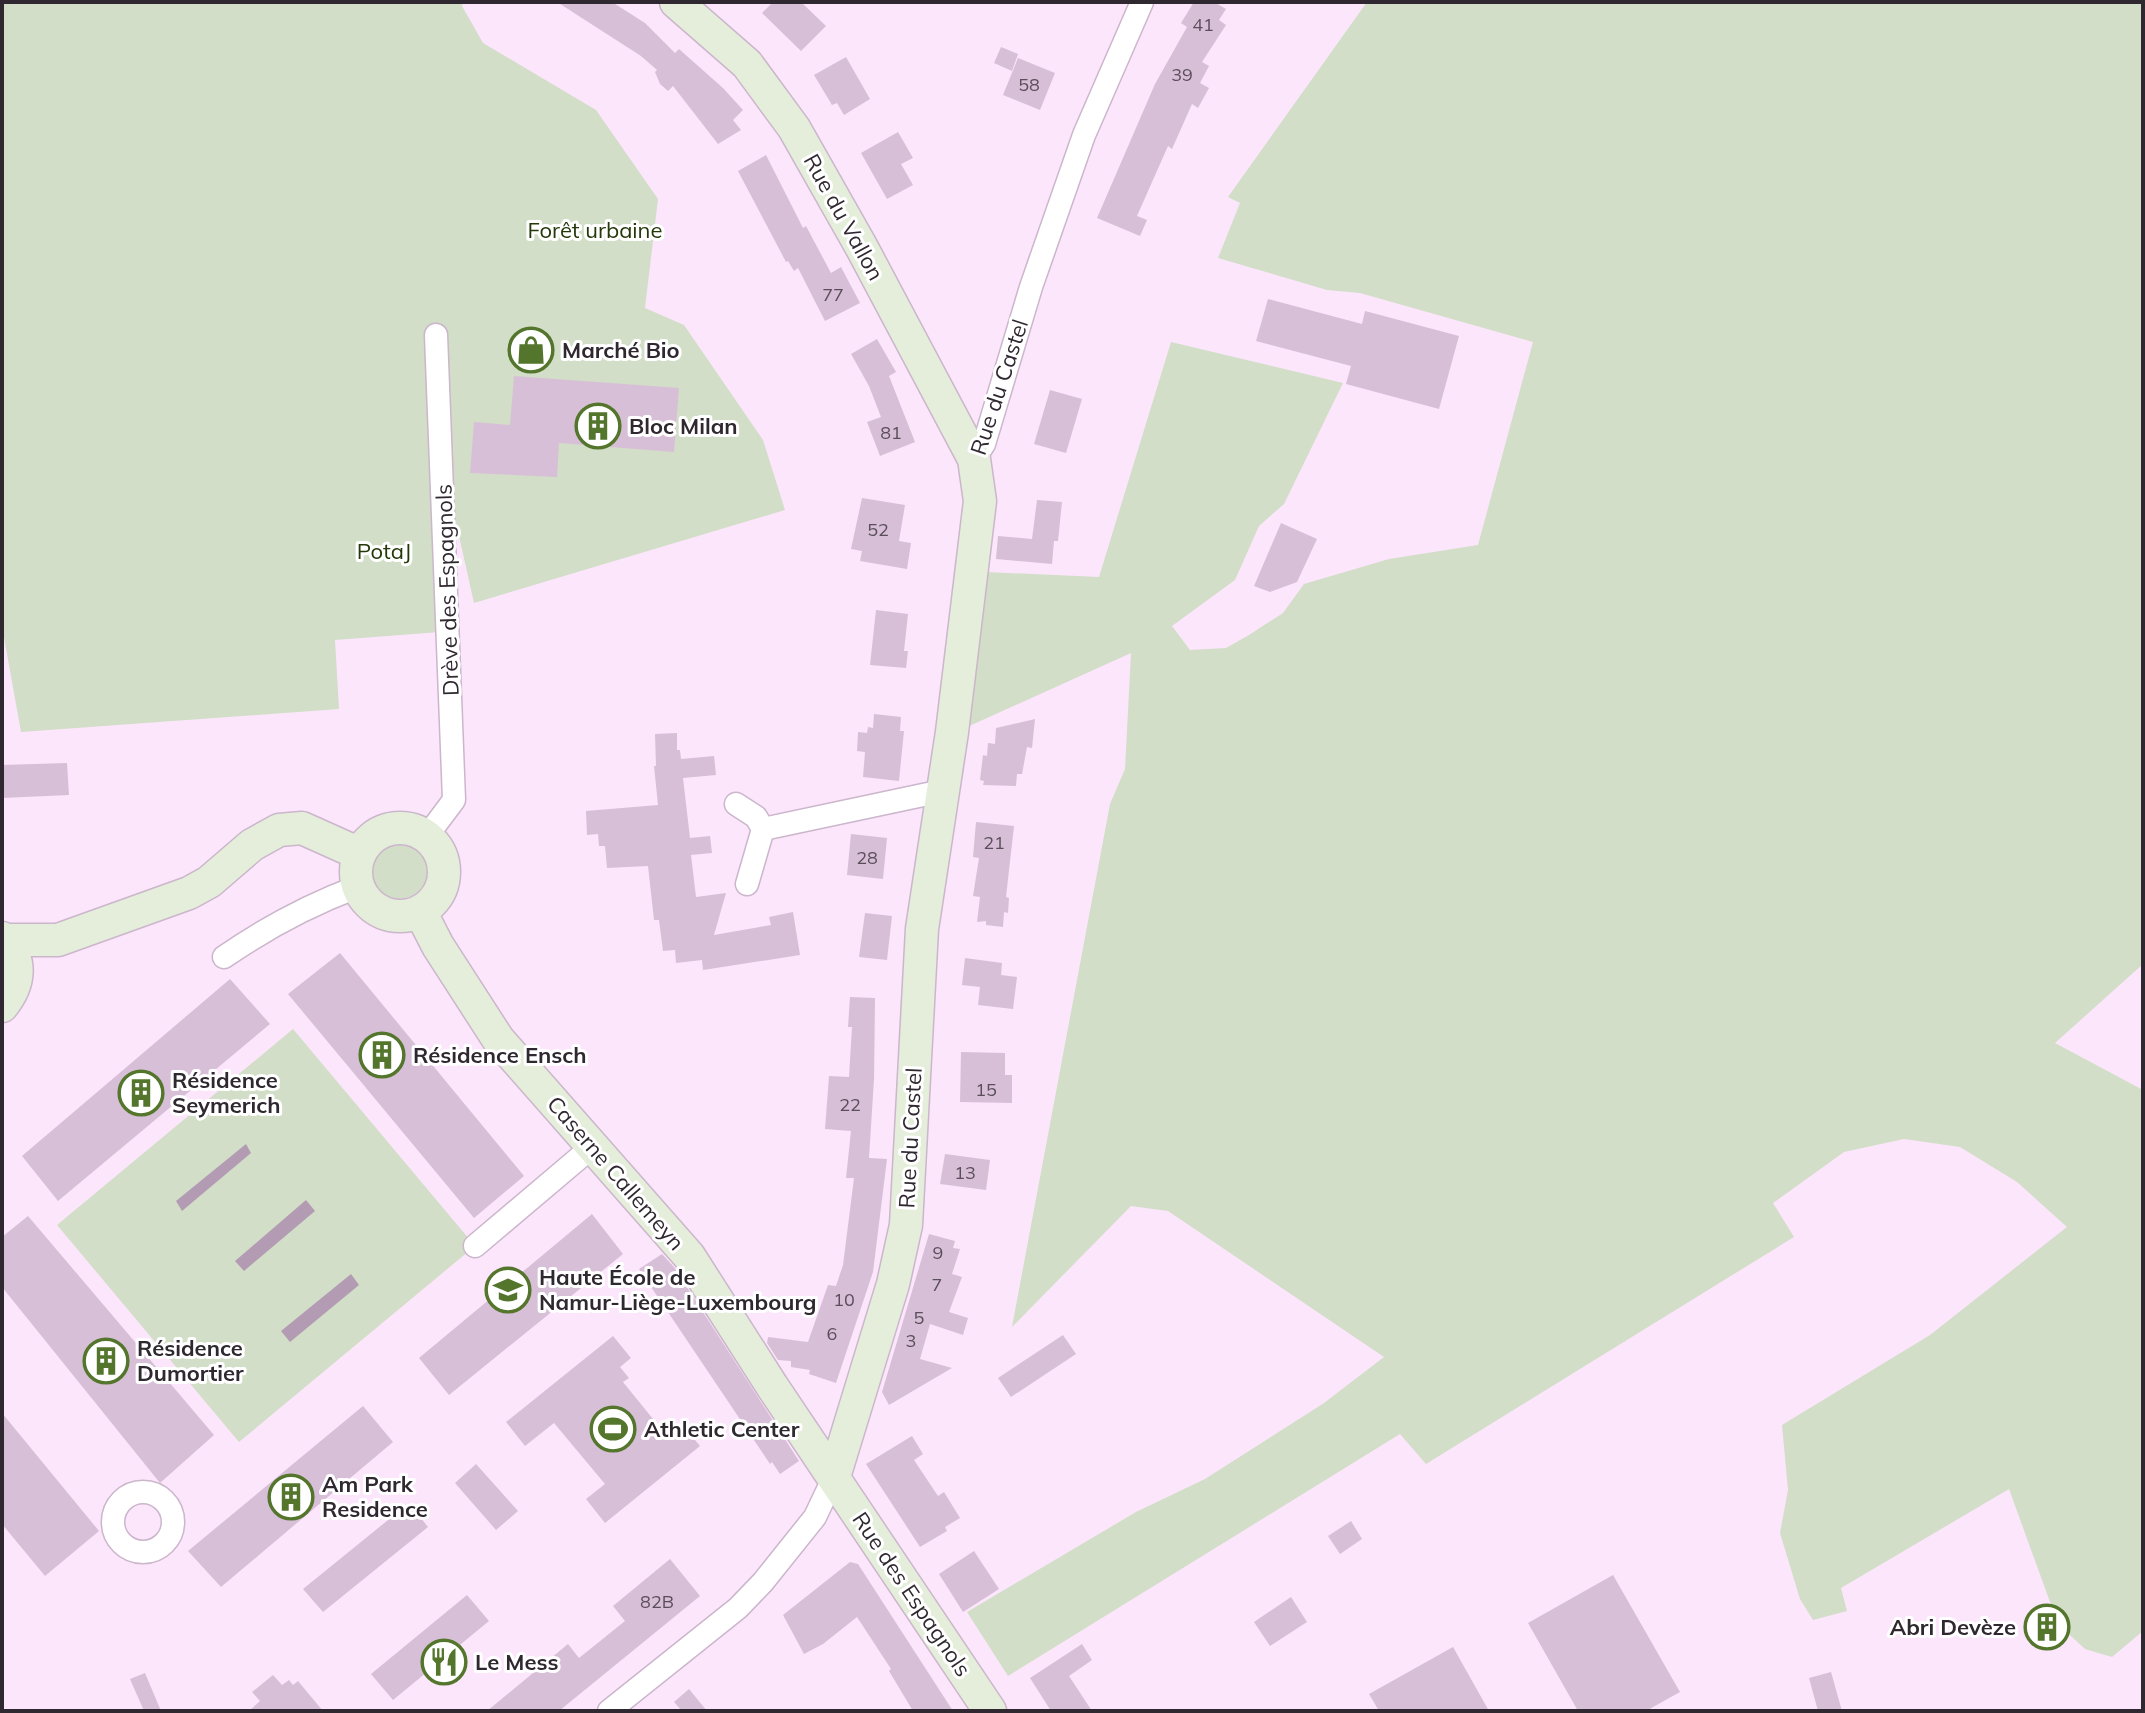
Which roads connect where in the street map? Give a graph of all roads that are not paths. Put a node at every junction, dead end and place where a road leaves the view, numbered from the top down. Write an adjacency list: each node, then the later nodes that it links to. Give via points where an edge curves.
1 (676, 2): 4 (street, Rue du Vallon, via 747,64 794,128)
2 (1142, 2): 4 (street, Rue du Castel, via 1084,135 984,444)
3 (436, 335): 8 (street, Drève des Espagnols, via 454,800)
4 (974, 459): 5 (street, Rue du Castel, via 980,501)
5 (942, 791): 7 (street); 20 (street, Rue du Castel, via 922,929 906,1225)
6 (736, 804): 7 (street, via 756,817)
7 (763, 829): 10 (street)
8 (427, 836): 9 (street, via 413,829 381,832); 12 (street, via 445,867 434,901)
9 (360, 854): 11 (street, via 354,871); 14 (street, via 302,828 279,830 189,893)
10 (747, 884)
11 (357, 887): 12 (street, via 377,909 391,915); 15 (street, via 258,933)
12 (420, 911): 18 (street, Caserne Callemeyn, via 498,1039)
13 (3, 939): 14 (street); 16 (street, via 16,957)
14 (58, 940): 16 (street)
15 (224, 957)
16 (17, 977): 17 (street)
17 (2, 1006)
18 (592, 1147): 19 (street); 20 (street, Caserne Callemeyn, via 689,1256)
19 (475, 1246)
20 (834, 1477): 21 (street, via 815,1517 738,1608); 22 (street, Rue des Espagnols)
21 (609, 1711)
22 (990, 1711)

